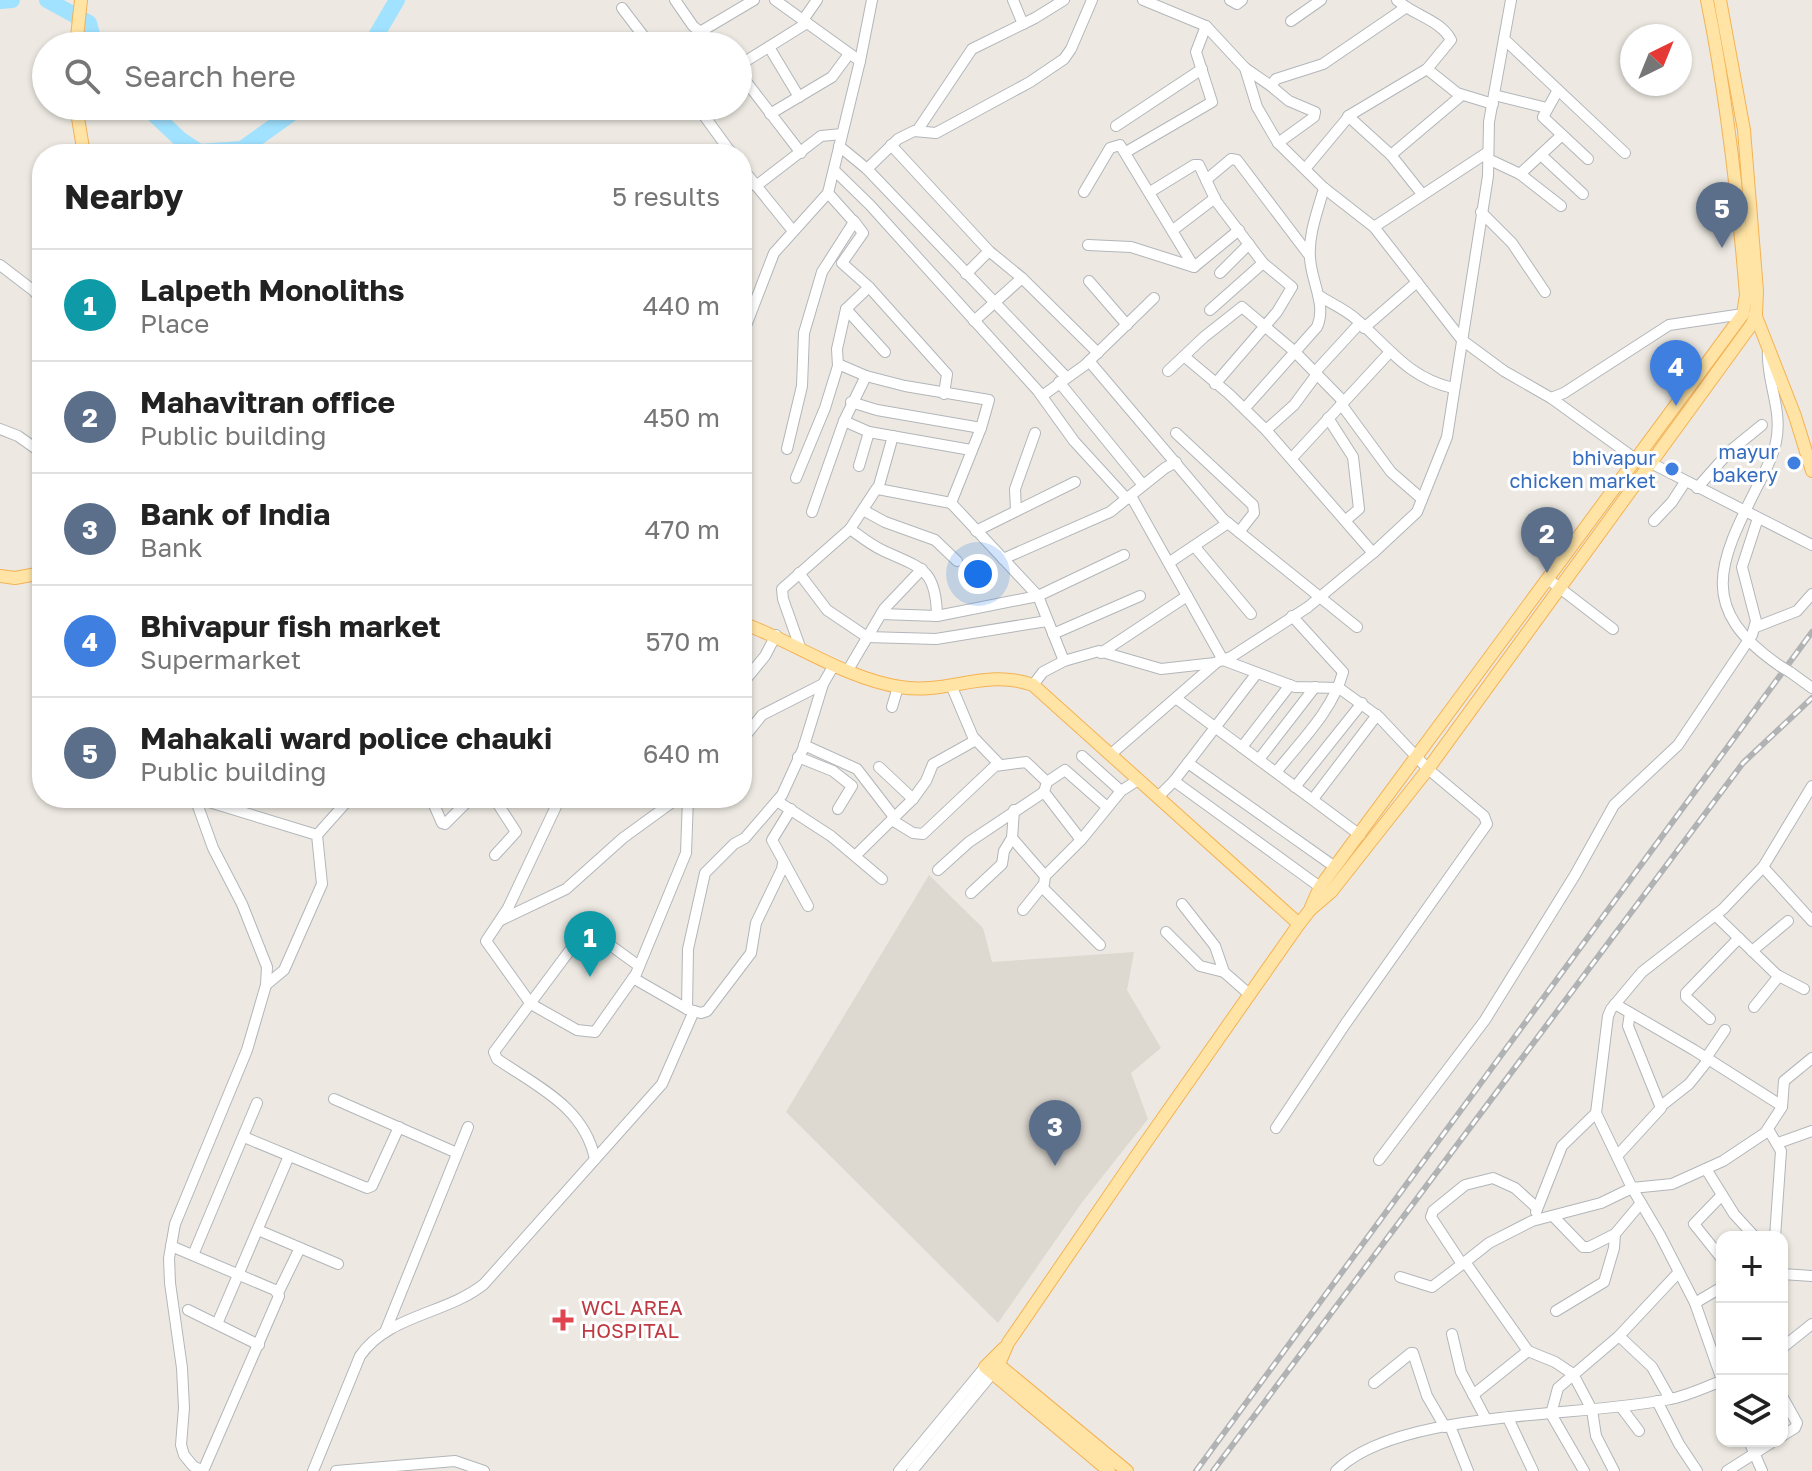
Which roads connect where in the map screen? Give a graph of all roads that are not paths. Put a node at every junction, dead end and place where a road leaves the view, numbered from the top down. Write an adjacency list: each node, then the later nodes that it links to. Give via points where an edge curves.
1 (81, 0): 24 (main road)
2 (675, 0): 3 (street, via 700,32)
3 (754, 0)
4 (775, 0): 18 (street)
5 (817, 0): 21 (street)
6 (872, 0): 30 (street)
7 (1013, 0): 22 (street)
8 (1064, 0): 22 (street)
9 (1092, 0): 46 (street, via 1064,59 936,133)
10 (1143, 0): 23 (street)
11 (1230, 0): 12 (street)
12 (1242, 0)
13 (1321, 0): 20 (street)
14 (1511, 0): 26 (street)
15 (1707, 0): 103 (main road, via 1735,165)
16 (1720, 0): 103 (main road, via 1744,130 1757,291)
17 (1402, 3): 33 (street, via 1451,38); 34 (street, via 1326,62 1276,79)
18 (792, 6): 21 (street)
19 (622, 8): 25 (street)
20 (1291, 21)
21 (805, 22): 27 (street); 28 (street)
22 (1023, 24): 46 (street, via 968,53)
23 (1206, 26): 31 (street); 32 (street, via 1196,49)
24 (77, 32)
25 (640, 32)
26 (1504, 39): 36 (street); 39 (street)
27 (769, 47): 29 (street); 38 (street)
28 (849, 54): 30 (street); 38 (street, via 835,75)
29 (752, 59)
30 (860, 61): 47 (street)
31 (1245, 68): 34 (street); 49 (street, via 1257,107)
32 (1202, 69): 45 (street); 54 (street, via 1210,104)
33 (1427, 69): 37 (street); 42 (street)
34 (1271, 86): 49 (street, via 1315,112)
35 (752, 89): 41 (street)
36 (1558, 90): 40 (street); 56 (street)
37 (1462, 95): 39 (street); 57 (street)
38 (799, 97): 41 (street)
39 (1494, 99): 40 (street); 58 (street)
40 (1547, 108): 48 (street, via 1543,117)
41 (770, 114): 55 (street)
42 (1348, 116): 57 (street); 62 (street)
43 (78, 120): 50 (main road)
44 (707, 120): 51 (street)
45 (1116, 126)
46 (917, 131): 52 (street)
47 (842, 134): 53 (street); 55 (street, via 823,135)
48 (1562, 135): 59 (street); 60 (street)
49 (1278, 143): 62 (street)
50 (82, 144)
51 (725, 144)
52 (891, 145): 61 (street); 84 (street)
53 (839, 146): 61 (street); 63 (street)
54 (1126, 152): 69 (street, via 1120,145 1110,148); 70 (street)
55 (801, 153): 67 (street)
56 (1625, 153)
57 (1391, 155): 72 (street)
58 (1488, 155): 64 (street); 72 (street); 76 (street)
59 (1541, 155): 64 (street); 73 (street)
60 (1588, 159)
61 (867, 169): 90 (street)
62 (1305, 169): 68 (street)
63 (834, 170): 71 (street); 104 (street)
64 (1520, 174): 75 (street)
65 (1206, 180): 70 (street, via 1194,165); 74 (street); 85 (street, via 1231,159 1237,160)
66 (752, 181): 67 (street)
67 (756, 186): 81 (street)
68 (1324, 188): 78 (street); 85 (street)
69 (1084, 192)
70 (1150, 192): 79 (street)
71 (828, 193): 77 (street); 81 (street)
72 (1422, 194): 78 (street)
73 (1583, 194)
74 (1215, 198): 79 (street); 80 (street)
75 (1561, 206)
76 (1481, 212): 96 (street, via 1512,243); 108 (street)
77 (854, 221): 94 (street, via 863,233 842,263); 140 (street, via 822,272 804,335 802,386)
78 (1374, 227): 93 (street)
79 (1173, 230): 88 (street)
80 (1239, 230): 82 (street); 88 (street)
81 (793, 231): 101 (street, via 774,253)
82 (1249, 244): 86 (street); 89 (street)
83 (1088, 245): 88 (street, via 1131,247)
84 (989, 251): 90 (street); 91 (street)
85 (1309, 255): 97 (street)
86 (1263, 263): 102 (street); 107 (street, via 1293,288)
87 (0, 265): 95 (street)
88 (1194, 267)
89 (1220, 273)
90 (966, 274): 99 (street)
91 (1022, 278): 99 (street); 112 (street)
92 (1089, 281): 105 (street)
93 (1417, 282): 106 (street); 108 (street)
94 (869, 287): 100 (street); 123 (street, via 947,374)
95 (32, 289)
96 (1545, 292)
97 (1318, 295): 106 (street); 110 (street, via 1322,317)
98 (1154, 298): 105 (street)
99 (994, 305): 104 (street); 120 (street)
100 (846, 309): 111 (street); 116 (street)
101 (752, 310)
102 (1210, 310)
103 (1750, 314): 109 (main road); 125 (street, via 1669,325); 143 (main road, via 1747,332)
104 (974, 321): 124 (street)
105 (1127, 325): 112 (street)
106 (1362, 326): 113 (street); 118 (street)
107 (1265, 327): 110 (street); 114 (street, via 1241,308); 121 (street)
108 (1462, 340): 122 (street); 125 (street)
109 (1769, 345): 146 (main road); 159 (street, via 1776,443)
110 (1294, 351): 118 (street); 128 (street)
111 (885, 352)
112 (1098, 353): 115 (street)
113 (1389, 353): 122 (street, via 1432,383); 127 (street)
114 (1185, 357): 117 (street); 121 (street)
115 (1089, 361): 120 (street); 144 (street)
116 (838, 364): 119 (street); 147 (street)
117 (1168, 371)
118 (1316, 373): 127 (street); 134 (street, via 1294,405)
119 (866, 376): 123 (street); 126 (street)
120 (1062, 380): 124 (street); 150 (street)
121 (1215, 384): 128 (street)
122 (1453, 388): 154 (street, via 1447,437)
123 (944, 394): 132 (street, via 989,400)
124 (1042, 396): 153 (street, via 1074,441)
125 (1551, 398): 143 (street)
126 (851, 402): 130 (street); 132 (street)
127 (1343, 403): 129 (street); 154 (street, via 1391,472)
128 (1245, 408): 134 (street)
129 (1328, 418): 142 (street); 161 (street, via 1353,459 1359,509)
130 (844, 421): 135 (street); 158 (street)
131 (1762, 425): 152 (street)
132 (981, 428): 141 (street)
133 (0, 429): 139 (street)
134 (1266, 430): 142 (street)
135 (869, 432): 138 (street); 145 (street)
136 (1035, 433): 157 (street, via 1015,489)
137 (1176, 433): 166 (street, via 1253,505 1254,513)
138 (893, 436): 141 (street); 151 (street)
139 (32, 446)
140 (787, 449)
141 (971, 450): 155 (street)
142 (1292, 458): 161 (street)
143 (1642, 460): 149 (street); 178 (main road)
144 (1176, 462): 150 (street); 163 (street)
145 (859, 466)
146 (1812, 471)
147 (796, 478)
148 (1075, 482): 157 (street)
149 (1685, 482): 152 (street); 162 (street)
150 (1143, 485): 153 (street)
151 (877, 488): 155 (street); 156 (street)
152 (1697, 488): 159 (street)
153 (1129, 498): 171 (street, via 1110,512); 173 (street)
154 (1422, 499): 169 (street, via 1417,512)
155 (951, 503): 165 (street)
156 (863, 510): 164 (street); 172 (street, via 935,540)
157 (1016, 511): 165 (street)
158 (812, 512)
159 (1744, 512): 160 (street); 196 (street, via 1728,545 1721,588 1729,613)
160 (1758, 518): 167 (street); 191 (street, via 1742,567)
161 (1346, 520): 169 (street)
162 (1654, 521)
163 (1228, 523): 166 (street); 168 (street)
164 (850, 529): 174 (street); 175 (street)
165 (976, 531): 171 (street)
166 (1239, 532): 183 (street)
167 (1812, 545)
168 (1195, 547): 173 (street); 185 (street)
169 (1373, 553): 183 (street)
170 (1124, 555): 180 (street)
171 (1003, 559): 180 (street)
172 (957, 561)
173 (1170, 562): 182 (street)
174 (922, 569): 184 (street); 186 (street, via 935,591)
175 (799, 573): 195 (street, via 822,606); 197 (street, via 782,594)
176 (32, 575): 177 (main road)
177 (0, 576)
178 (1553, 582): 192 (street); 226 (main road); 230 (main road)
179 (1812, 594): 191 (street, via 1797,611)
180 (1038, 596): 186 (street); 188 (street)
181 (1140, 596): 193 (street)
182 (1187, 596): 198 (street); 200 (street)
183 (1317, 598): 187 (street); 190 (street)
184 (881, 614): 186 (street); 195 (street)
185 (1251, 614)
186 (937, 616)
187 (1292, 616): 200 (street); 211 (street, via 1342,669)
188 (1047, 621): 193 (street); 195 (street, via 936,639)
189 (752, 627): 194 (main road)
190 (1357, 627)
191 (1756, 627): 196 (street)
192 (1613, 629)
193 (1053, 634): 199 (street)
194 (776, 635): 197 (main road); 203 (street)
195 (867, 637): 202 (street)
196 (1749, 640): 212 (street); 315 (street, via 1678,745 1614,805 1485,1020)
197 (800, 647): 201 (main road)
198 (1101, 653): 199 (street); 200 (street, via 1161,669)
199 (1064, 661): 207 (street, via 1043,672)
200 (1220, 661): 204 (street); 213 (street)
201 (834, 665): 202 (main road); 205 (street)
202 (848, 670): 209 (main road)
203 (752, 672)
204 (1257, 673): 208 (street); 218 (street)
205 (823, 684): 217 (street, via 762,715); 220 (street)
206 (951, 685): 207 (main road, via 1014,678); 209 (main road); 219 (street)
207 (1033, 685): 222 (main road)
208 (1290, 685): 210 (street); 221 (street)
209 (898, 687): 215 (street)
210 (1315, 687): 211 (street); 225 (street)
211 (1339, 688): 214 (street); 231 (street)
212 (1812, 688)
213 (1177, 699): 218 (street); 222 (street)
214 (1362, 703): 216 (street); 236 (street)
215 (892, 707)
216 (1377, 715): 226 (street); 241 (street)
217 (752, 728)
218 (1215, 728): 221 (street); 227 (street)
219 (976, 740): 228 (street); 240 (street, via 933,764)
220 (804, 745): 224 (street); 255 (street, via 857,769)
221 (1242, 747): 225 (street)
222 (1110, 755): 232 (main road)
223 (1082, 756): 237 (street)
224 (798, 757): 239 (street); 253 (street, via 833,771 852,786)
225 (1260, 758): 231 (street)
226 (1417, 758): 230 (street); 257 (main road)
227 (1188, 763): 233 (street); 263 (street)
228 (999, 764): 235 (street, via 1026,762); 255 (street, via 923,834)
229 (879, 767): 240 (street)
230 (1428, 769): 273 (main road, via 1331,892); 306 (street, via 1484,816 1486,827)
231 (1277, 771): 236 (street)
232 (1138, 780): 237 (street); 238 (main road)
233 (1174, 781): 238 (street); 268 (street)
234 (1812, 786): 264 (street)
235 (1046, 787): 242 (street, via 1065,770); 254 (street); 259 (street)
236 (1295, 787): 241 (street)
237 (1121, 791): 242 (street)
238 (1158, 797): 278 (main road)
239 (779, 798): 252 (street); 293 (street, via 705,873 688,949)
240 (913, 799): 255 (street)
241 (1313, 799): 257 (street)
242 (1107, 807): 259 (street)
243 (199, 808): 287 (street, via 263,955)
244 (228, 808): 256 (street)
245 (341, 808): 256 (street)
246 (435, 808): 247 (street, via 445,824)
247 (461, 808)
248 (500, 808): 260 (street, via 516,832)
249 (555, 808): 275 (street)
250 (664, 808): 275 (street, via 566,889)
251 (688, 808): 283 (street, via 687,849)
252 (791, 809): 261 (street); 262 (street, via 772,837)
253 (838, 809)
254 (1014, 810): 258 (street); 265 (street)
255 (889, 822): 261 (street)
256 (317, 835): 287 (street, via 322,884 284,970)
257 (1360, 835): 263 (main road)
258 (1012, 838): 267 (street); 269 (street, via 1002,864)
259 (1081, 840): 267 (street)
260 (495, 855)
261 (856, 855): 266 (street)
262 (783, 863): 271 (street); 293 (street, via 756,923 751,953 707,1011)
263 (1335, 867): 268 (main road)
264 (1763, 867): 274 (street); 277 (street)
265 (938, 870)
266 (882, 879)
267 (1043, 881): 272 (street); 281 (street)
268 (1320, 887): 273 (main road)
269 (971, 893)
270 (1182, 904): 284 (street, via 1215,946)
271 (808, 906)
272 (1023, 910)
273 (1310, 910): 278 (main road)
274 (1715, 915): 280 (street); 291 (street, via 1642,972)
275 (500, 920): 290 (street, via 486,941)
276 (1788, 921): 282 (street)
277 (1812, 921)
278 (1299, 924): 289 (main road)
279 (1166, 932): 284 (street, via 1203,968)
280 (1739, 938): 282 (street); 295 (street, via 1686,993)
281 (1100, 945)
282 (1752, 951): 285 (street)
283 (639, 966): 286 (street); 290 (street, via 586,929)
284 (1224, 972): 289 (street)
285 (1779, 976): 288 (street); 292 (street)
286 (633, 978): 290 (street, via 595,1032 577,1030); 293 (street)
287 (266, 985): 327 (street, via 247,1050 175,1224)
288 (1804, 989)
289 (1249, 994): 351 (main road)
290 (530, 1001): 314 (street, via 495,1048 495,1056 566,1106 591,1139)
291 (1615, 1004): 294 (street); 303 (street, via 1608,1016)
292 (1754, 1007)
293 (690, 1010): 314 (street, via 665,1079)
294 (1630, 1013): 297 (street); 301 (street, via 1628,1026)
295 (1710, 1019)
296 (1725, 1030): 297 (street)
297 (1707, 1058): 301 (street, via 1689,1084); 302 (street)
298 (1812, 1058): 302 (street, via 1784,1081)
299 (334, 1099): 304 (street)
300 (257, 1103): 309 (street)
301 (1661, 1106): 313 (street)
302 (1782, 1106): 307 (street)
303 (1596, 1113): 313 (street); 320 (street, via 1562,1146)
304 (399, 1127): 311 (street); 312 (street, via 369,1188)
305 (468, 1127): 311 (street)
306 (1276, 1128)
307 (1768, 1129): 310 (street); 316 (street)
308 (1812, 1131): 310 (street)
309 (244, 1137): 312 (street); 330 (street)
310 (1778, 1143): 325 (street)
311 (457, 1153): 345 (street)
312 (289, 1156): 323 (street)
313 (1617, 1156): 317 (street)
314 (595, 1159): 345 (street, via 476,1290)
315 (1379, 1160)
316 (1706, 1169): 317 (street, via 1672,1184); 318 (street)
317 (1632, 1188): 319 (street); 321 (street)
318 (1722, 1195): 324 (street); 329 (street, via 1694,1224)
319 (1641, 1203): 326 (street); 333 (street)
320 (1537, 1208): 322 (street); 331 (street, via 1496,1179 1465,1185 1431,1217)
321 (1553, 1216): 322 (street); 326 (street, via 1583,1247)
322 (1532, 1221): 331 (street)
323 (258, 1230): 328 (street); 335 (street)
324 (1750, 1231)
325 (1775, 1231)
326 (1615, 1234): 342 (street, via 1604,1282)
327 (171, 1246): 330 (street); 371 (street, via 170,1283 182,1368 181,1445 193,1466)
328 (300, 1248): 332 (street); 339 (street)
329 (1716, 1252)
330 (193, 1255): 335 (street)
331 (1463, 1263): 337 (street, via 1432,1287); 350 (street)
332 (338, 1264)
333 (1678, 1273): 340 (street); 347 (street)
334 (1788, 1274): 336 (street)
335 (239, 1275): 339 (street); 343 (street)
336 (1812, 1276)
337 (1400, 1277)
338 (1716, 1291): 340 (street)
339 (278, 1293): 349 (street)
340 (1695, 1303): 353 (street)
341 (188, 1310): 343 (street)
342 (1556, 1311)
343 (217, 1324): 349 (street)
344 (1812, 1324): 348 (street)
345 (385, 1332): 372 (street, via 360,1356)
346 (1452, 1334): 356 (street, via 1459,1368)
347 (1619, 1336): 352 (street); 357 (street, via 1652,1367)
348 (1788, 1343)
349 (259, 1345): 371 (street)
350 (1528, 1351): 352 (street); 356 (street)
351 (992, 1366): 375 (street); 376 (street); 377 (main road); 378 (main road)
352 (1573, 1374): 361 (street); 362 (street, via 1557,1389)
353 (1720, 1375)
354 (1716, 1382): 357 (street)
355 (1374, 1383): 365 (street, via 1413,1353 1427,1396)
356 (1473, 1395): 364 (street)
357 (1670, 1399): 358 (street)
358 (1657, 1401): 359 (street); 384 (street)
359 (1621, 1407): 361 (street); 366 (street)
360 (1788, 1407): 367 (street, via 1797,1423)
361 (1592, 1410): 362 (street); 383 (street, via 1596,1436)
362 (1551, 1414): 363 (street); 382 (street)
363 (1508, 1418): 364 (street); 381 (street)
364 (1486, 1419): 365 (street)
365 (1448, 1427): 379 (street, via 1407,1434); 380 (street)
366 (1639, 1431)
367 (1788, 1431)
368 (1752, 1447): 370 (street)
369 (1764, 1447): 370 (street)
370 (1755, 1453): 385 (street); 386 (street)
371 (203, 1471)
372 (313, 1471)
373 (336, 1471): 374 (street, via 455,1461)
374 (484, 1471)
375 (899, 1471)
376 (912, 1471)
377 (1109, 1471)
378 (1127, 1471)
379 (1336, 1471)
380 (1468, 1471)
381 (1533, 1471)
382 (1584, 1471)
383 (1614, 1471)
384 (1697, 1471)
385 (1727, 1471)
386 (1762, 1471)

